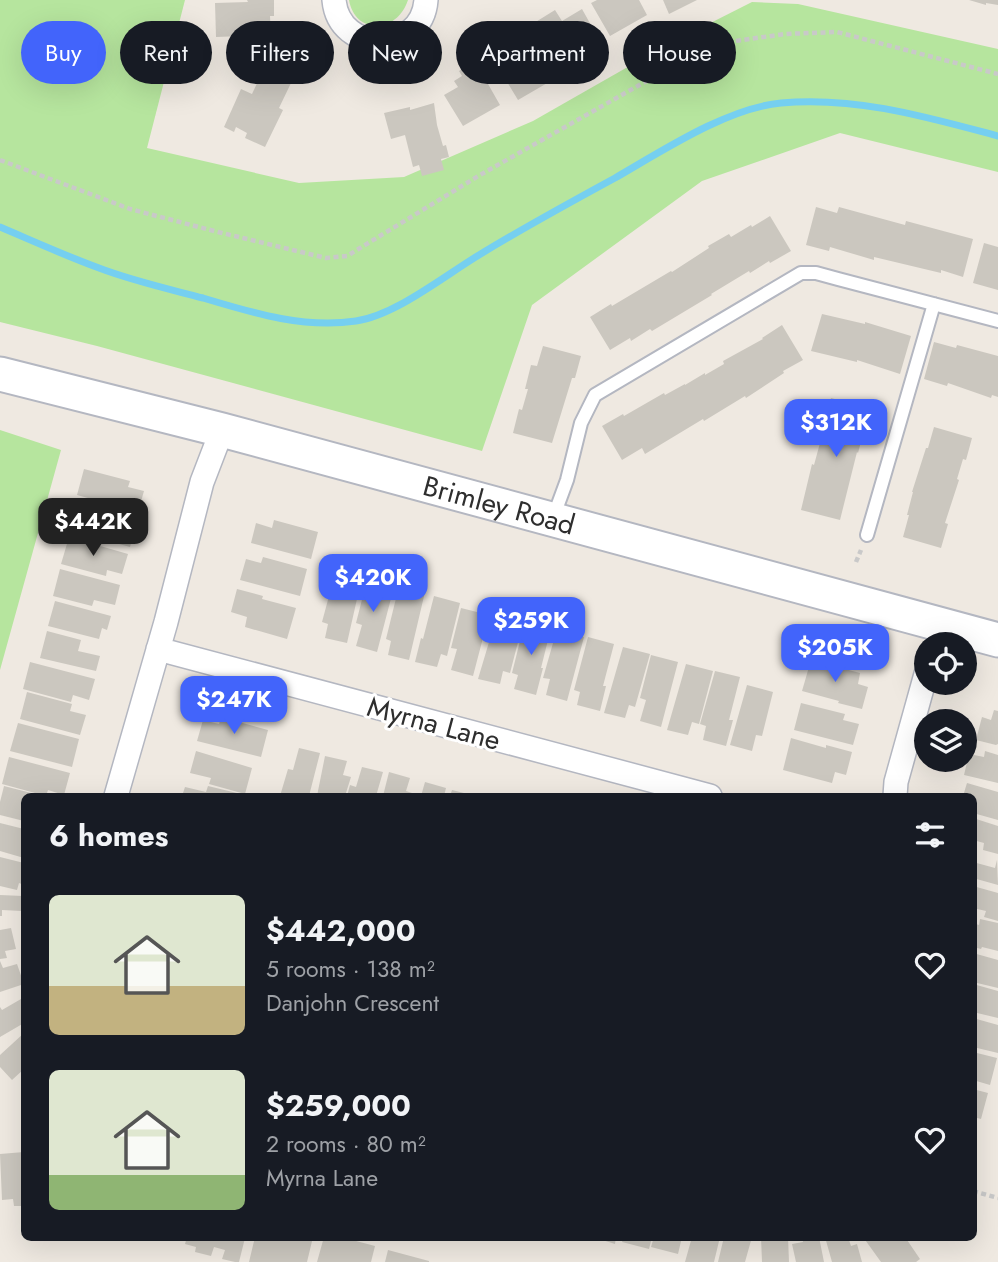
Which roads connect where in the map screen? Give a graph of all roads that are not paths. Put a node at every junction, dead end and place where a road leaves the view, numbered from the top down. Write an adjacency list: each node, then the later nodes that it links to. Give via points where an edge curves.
1 (334, 0): 2 (street, via 341,22 352,33 380,43 409,33)
2 (426, 0)
3 (934, 304): 4 (lane); 7 (lane, via 801,273 594,394); 8 (lane)
4 (998, 320)
5 (0, 374): 6 (main road, Brimley Road)
6 (222, 429): 7 (main road, Brimley Road); 12 (street, via 202,482)
7 (553, 519): 9 (main road, Brimley Road)
8 (867, 535)
9 (929, 632)
10 (977, 638): 11 (main road, Brimley Road)
11 (998, 640)
12 (158, 649): 14 (street); 15 (street, Myrna Lane)
13 (920, 695): 16 (street)
14 (117, 793)
15 (699, 793)
16 (895, 793)

